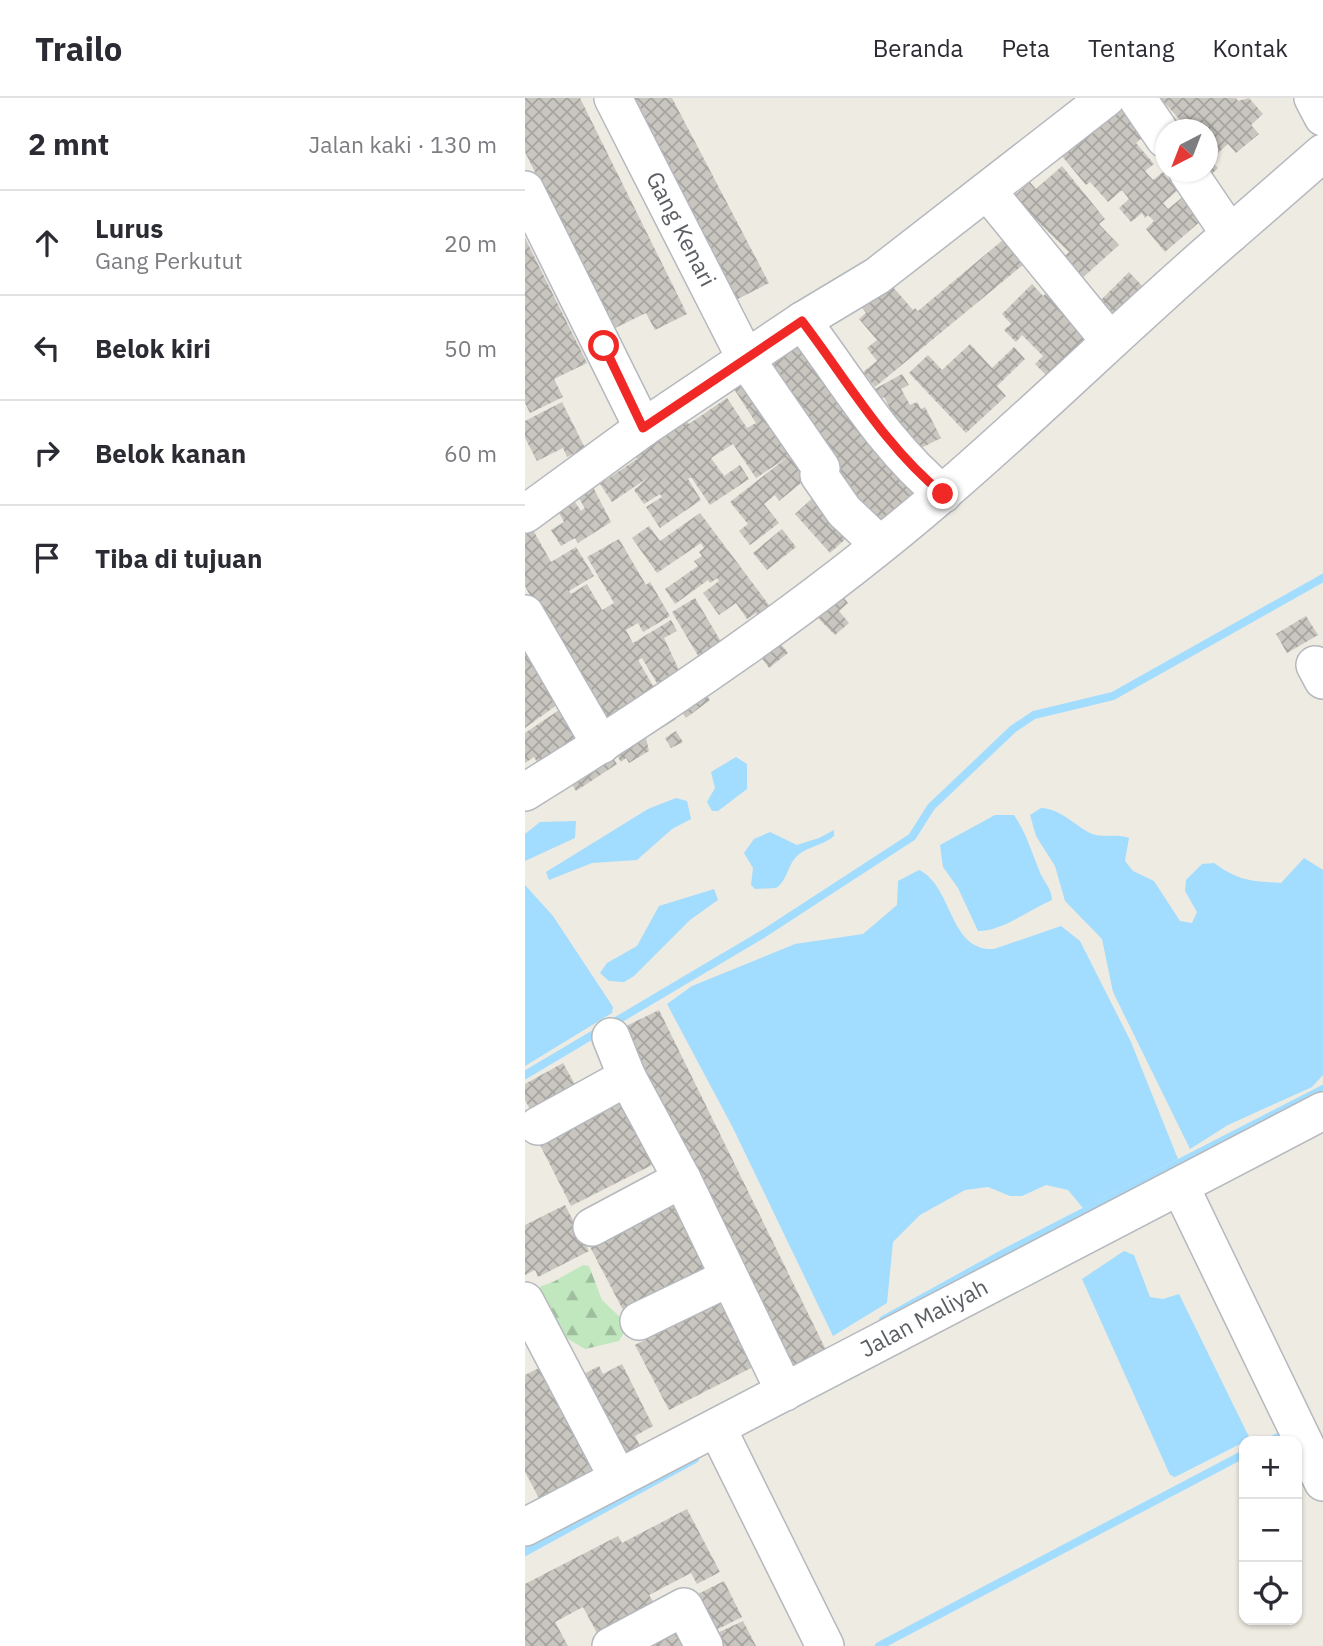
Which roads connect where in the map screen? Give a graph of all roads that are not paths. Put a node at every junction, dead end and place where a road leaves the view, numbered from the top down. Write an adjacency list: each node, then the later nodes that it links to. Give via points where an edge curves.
1 (613, 98): 14 (street, Gang Kenari)
2 (1106, 98): 10 (street)
3 (1137, 98): 6 (street)
4 (1313, 98): 5 (street)
5 (1323, 117)
6 (1155, 124)
7 (1323, 153): 11 (street)
8 (1195, 182): 11 (street)
9 (525, 190): 15 (street)
10 (988, 192): 12 (street, via 877,276); 13 (street)
11 (1230, 234): 13 (street)
12 (802, 321): 14 (street); 16 (street, via 894,446)
13 (1110, 341): 16 (street)
14 (747, 361): 15 (street); 18 (street, Gang Kenari, via 821,468 819,475 844,511)
15 (643, 428): 17 (street)
16 (943, 494): 18 (street)
17 (529, 499)
18 (879, 544): 20 (street, via 719,666)
19 (525, 614): 20 (street)
20 (601, 745): 21 (street)
21 (525, 792)
22 (611, 1037): 23 (street)
23 (627, 1077): 25 (street); 26 (street)
24 (1323, 1111): 27 (street, Jalan Maliyah)
25 (538, 1126)
26 (682, 1179): 28 (street); 29 (street)
27 (1180, 1186): 32 (street, Jalan Maliyah); 35 (street)
28 (592, 1227)
29 (728, 1278): 31 (street); 32 (street)
30 (525, 1301): 34 (street)
31 (639, 1321)
32 (779, 1381): 33 (street, Jalan Maliyah)
33 (717, 1428): 34 (street, Jalan Maliyah); 39 (street)
34 (618, 1478): 36 (street, Jalan Maliyah)
35 (1323, 1482)
36 (525, 1527)
37 (611, 1646): 38 (street, via 684,1607)
38 (704, 1646)
39 (825, 1646)

